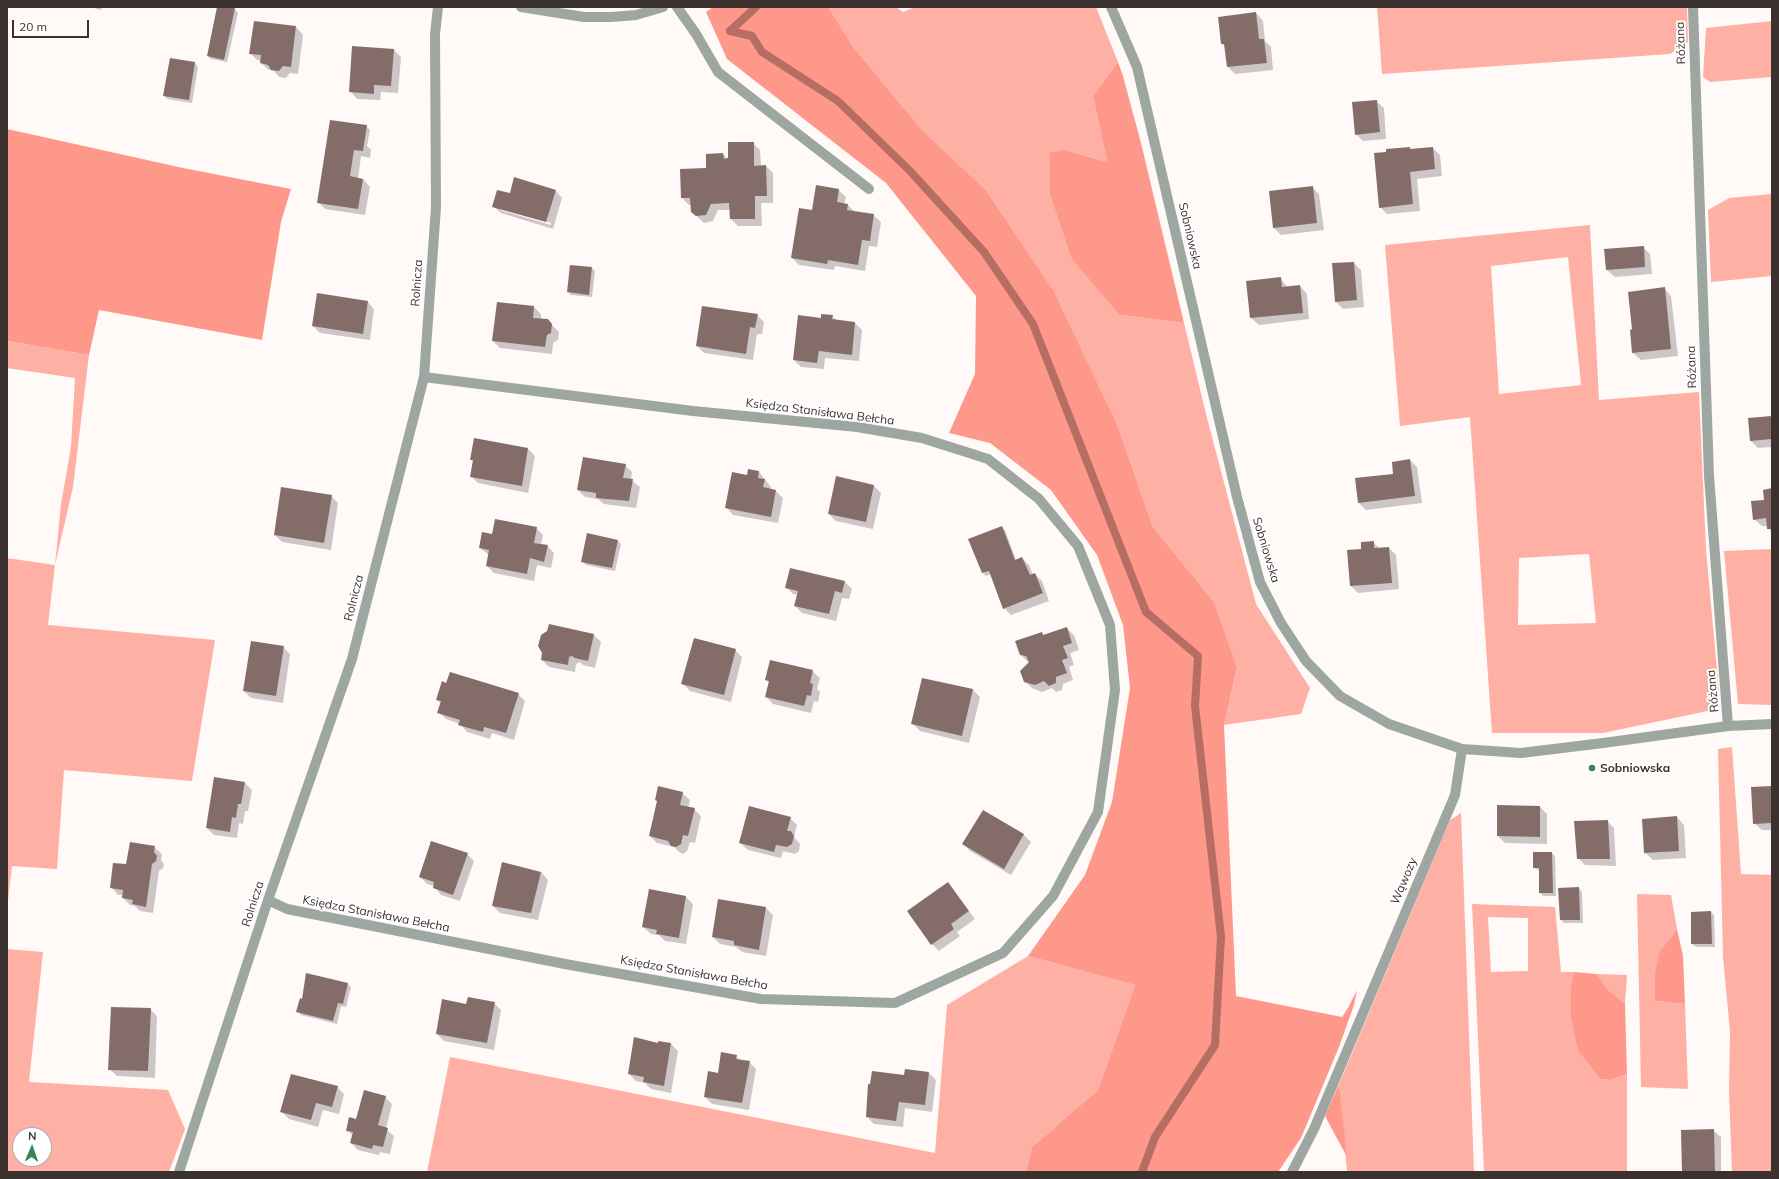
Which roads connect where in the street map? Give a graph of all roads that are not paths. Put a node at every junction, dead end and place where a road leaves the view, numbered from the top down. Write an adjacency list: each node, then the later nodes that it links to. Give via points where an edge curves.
1 (438, 7): 8 (street, Rolnicza, via 435,34 436,207)
2 (521, 7): 3 (street, via 584,17 636,15)
3 (663, 7)
4 (677, 7): 7 (street, via 718,72)
5 (1111, 7): 11 (street, Sobniowska, via 1137,67 1237,497 1260,582 1281,623 1306,662 1340,696 1389,724)
6 (1693, 7): 10 (street, Różana, via 1709,476)
7 (869, 189)
8 (424, 377): 12 (street, Rolnicza, via 352,659); 12 (street, Księdza Stanisława Bełcha, via 693,411 857,427 922,438 988,459 1039,499 1078,546 1110,625 1115,690 1098,812 1053,896 1003,953 895,1003 761,999 294,911)
9 (1772, 724): 10 (street, Sobniowska)
10 (1728, 726): 11 (street, Sobniowska, via 1521,753)
11 (1462, 749): 14 (street, Wąwozy, via 1455,795 1314,1129)
12 (268, 900): 13 (street, Rolnicza)
13 (179, 1172)
14 (1292, 1172)

